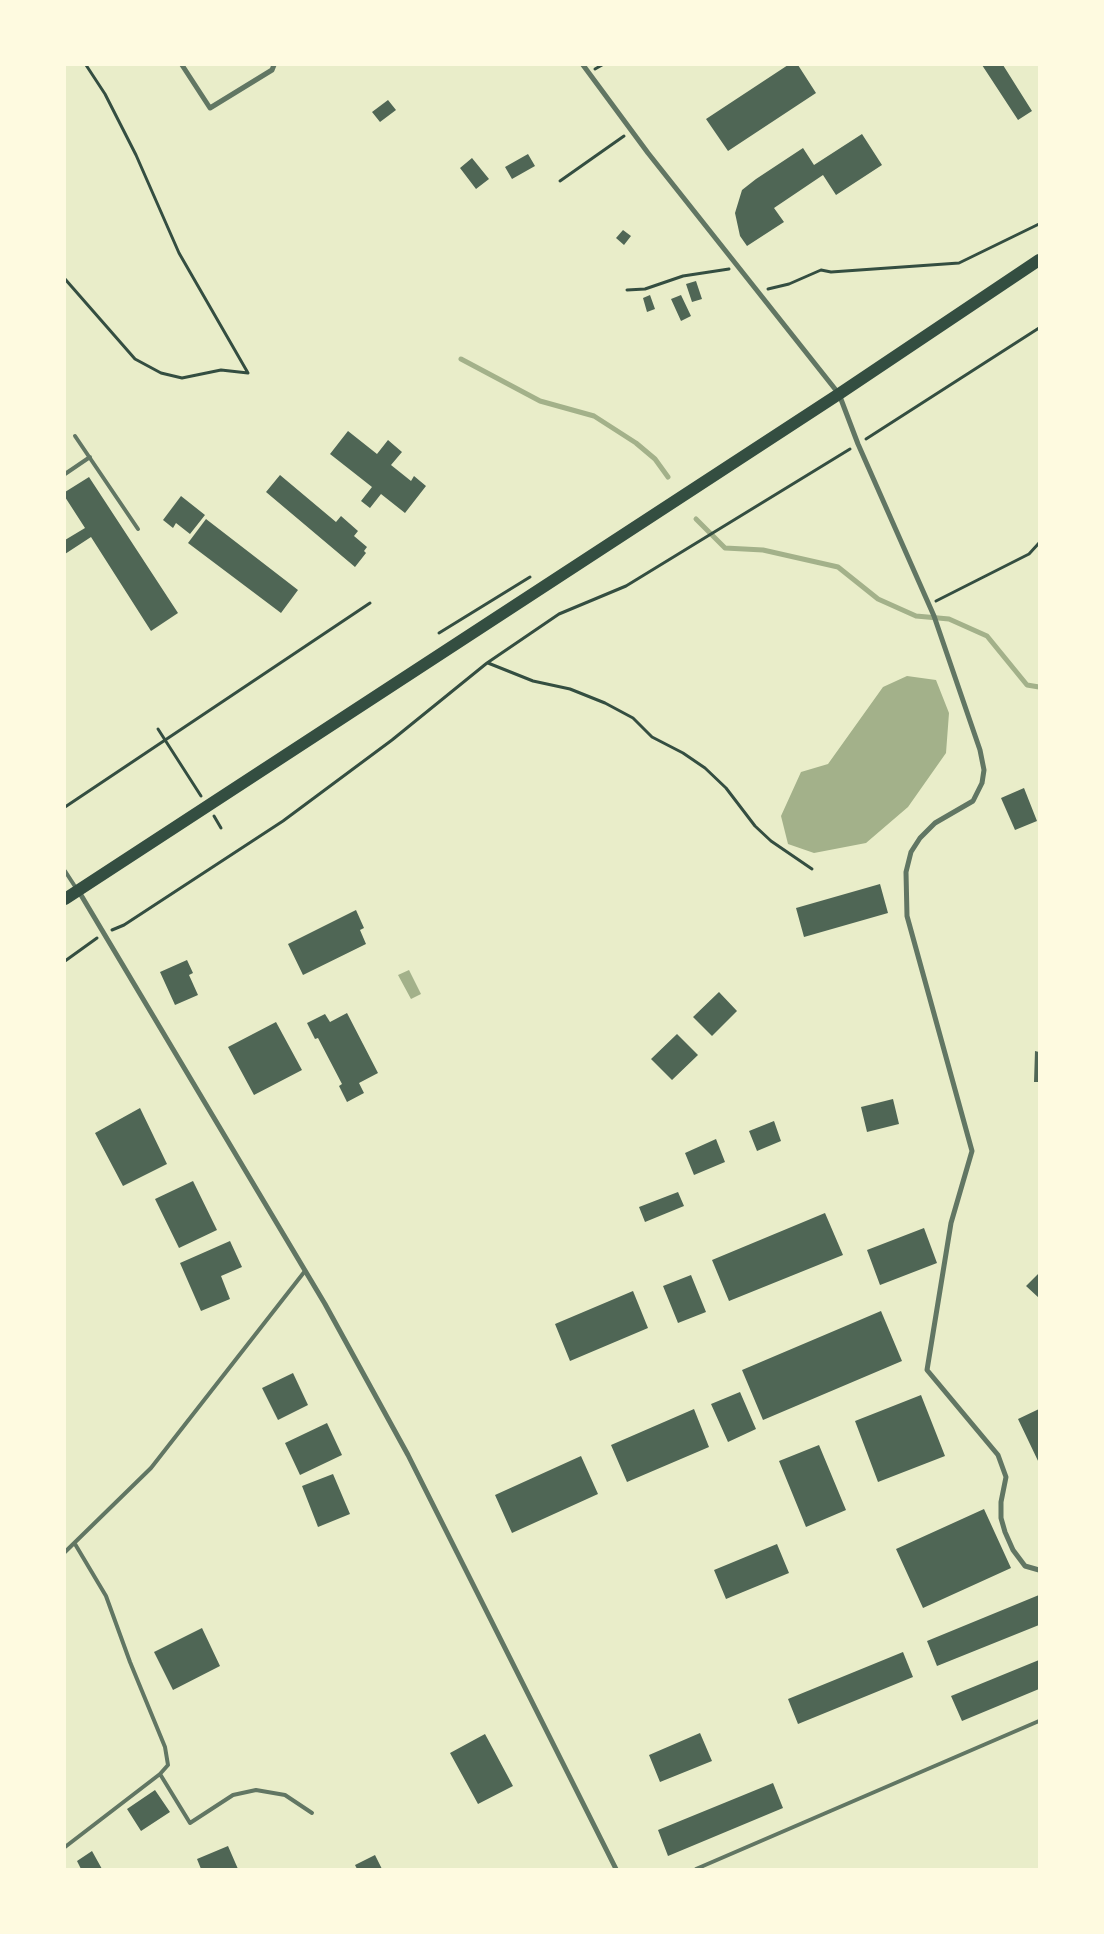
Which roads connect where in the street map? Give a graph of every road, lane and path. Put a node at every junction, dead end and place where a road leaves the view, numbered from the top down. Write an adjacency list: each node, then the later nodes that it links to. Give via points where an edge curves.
1 (86, 65): 10 (path, via 105,94 136,155 179,253 248,373 220,370 182,378 161,373 135,359)
2 (182, 65): 3 (street, via 210,108 272,70)
3 (274, 65)
4 (584, 65): 5 (street)
5 (631, 132): 6 (path); 9 (street)
6 (560, 181)
7 (1039, 224): 11 (path, via 959,263 840,272 821,270)
8 (1039, 260): 14 (main road)
9 (740, 268): 12 (path, via 683,276 645,289); 14 (street)
10 (65, 279)
11 (768, 289)
12 (627, 290)
13 (1039, 328): 16 (path)
14 (839, 394): 16 (street); 28 (main road)
15 (75, 436): 17 (lane)
16 (858, 444): 23 (street); 25 (path, via 626,586 559,614)
17 (90, 457): 18 (lane); 19 (lane)
18 (65, 474)
19 (138, 529)
20 (1039, 543): 23 (path, via 1029,554)
21 (537, 572): 24 (path)
22 (370, 603): 27 (path)
23 (930, 605): 40 (street, via 984,770 973,801 920,838 911,852 906,872 907,916 972,1151 951,1223 927,1370 998,1455 1006,1477 1001,1502 1005,1532 1025,1566)
24 (439, 633)
25 (487, 663): 31 (path, via 605,702 633,718 652,737 705,768 726,788 755,826); 35 (path, via 392,740 283,821 124,925)
26 (158, 729): 27 (path)
27 (165, 740): 28 (path); 29 (path)
28 (208, 806): 30 (path); 33 (main road)
29 (65, 807)
30 (222, 828)
31 (812, 869)
32 (65, 871): 33 (lane)
33 (78, 890): 34 (main road); 35 (street)
34 (65, 899)
35 (104, 934): 36 (path); 37 (street)
36 (65, 961)
37 (305, 1272): 38 (lane, via 151,1468); 45 (street, via 408,1455)
38 (75, 1544): 39 (lane); 42 (lane, via 106,1596 166,1746 168,1765)
39 (65, 1552)
40 (1039, 1570)
41 (1039, 1721): 46 (lane)
42 (160, 1774): 43 (lane, via 190,1823 233,1795 256,1790 285,1795); 44 (lane)
43 (312, 1813)
44 (65, 1846)
45 (616, 1869)
46 (696, 1869)

